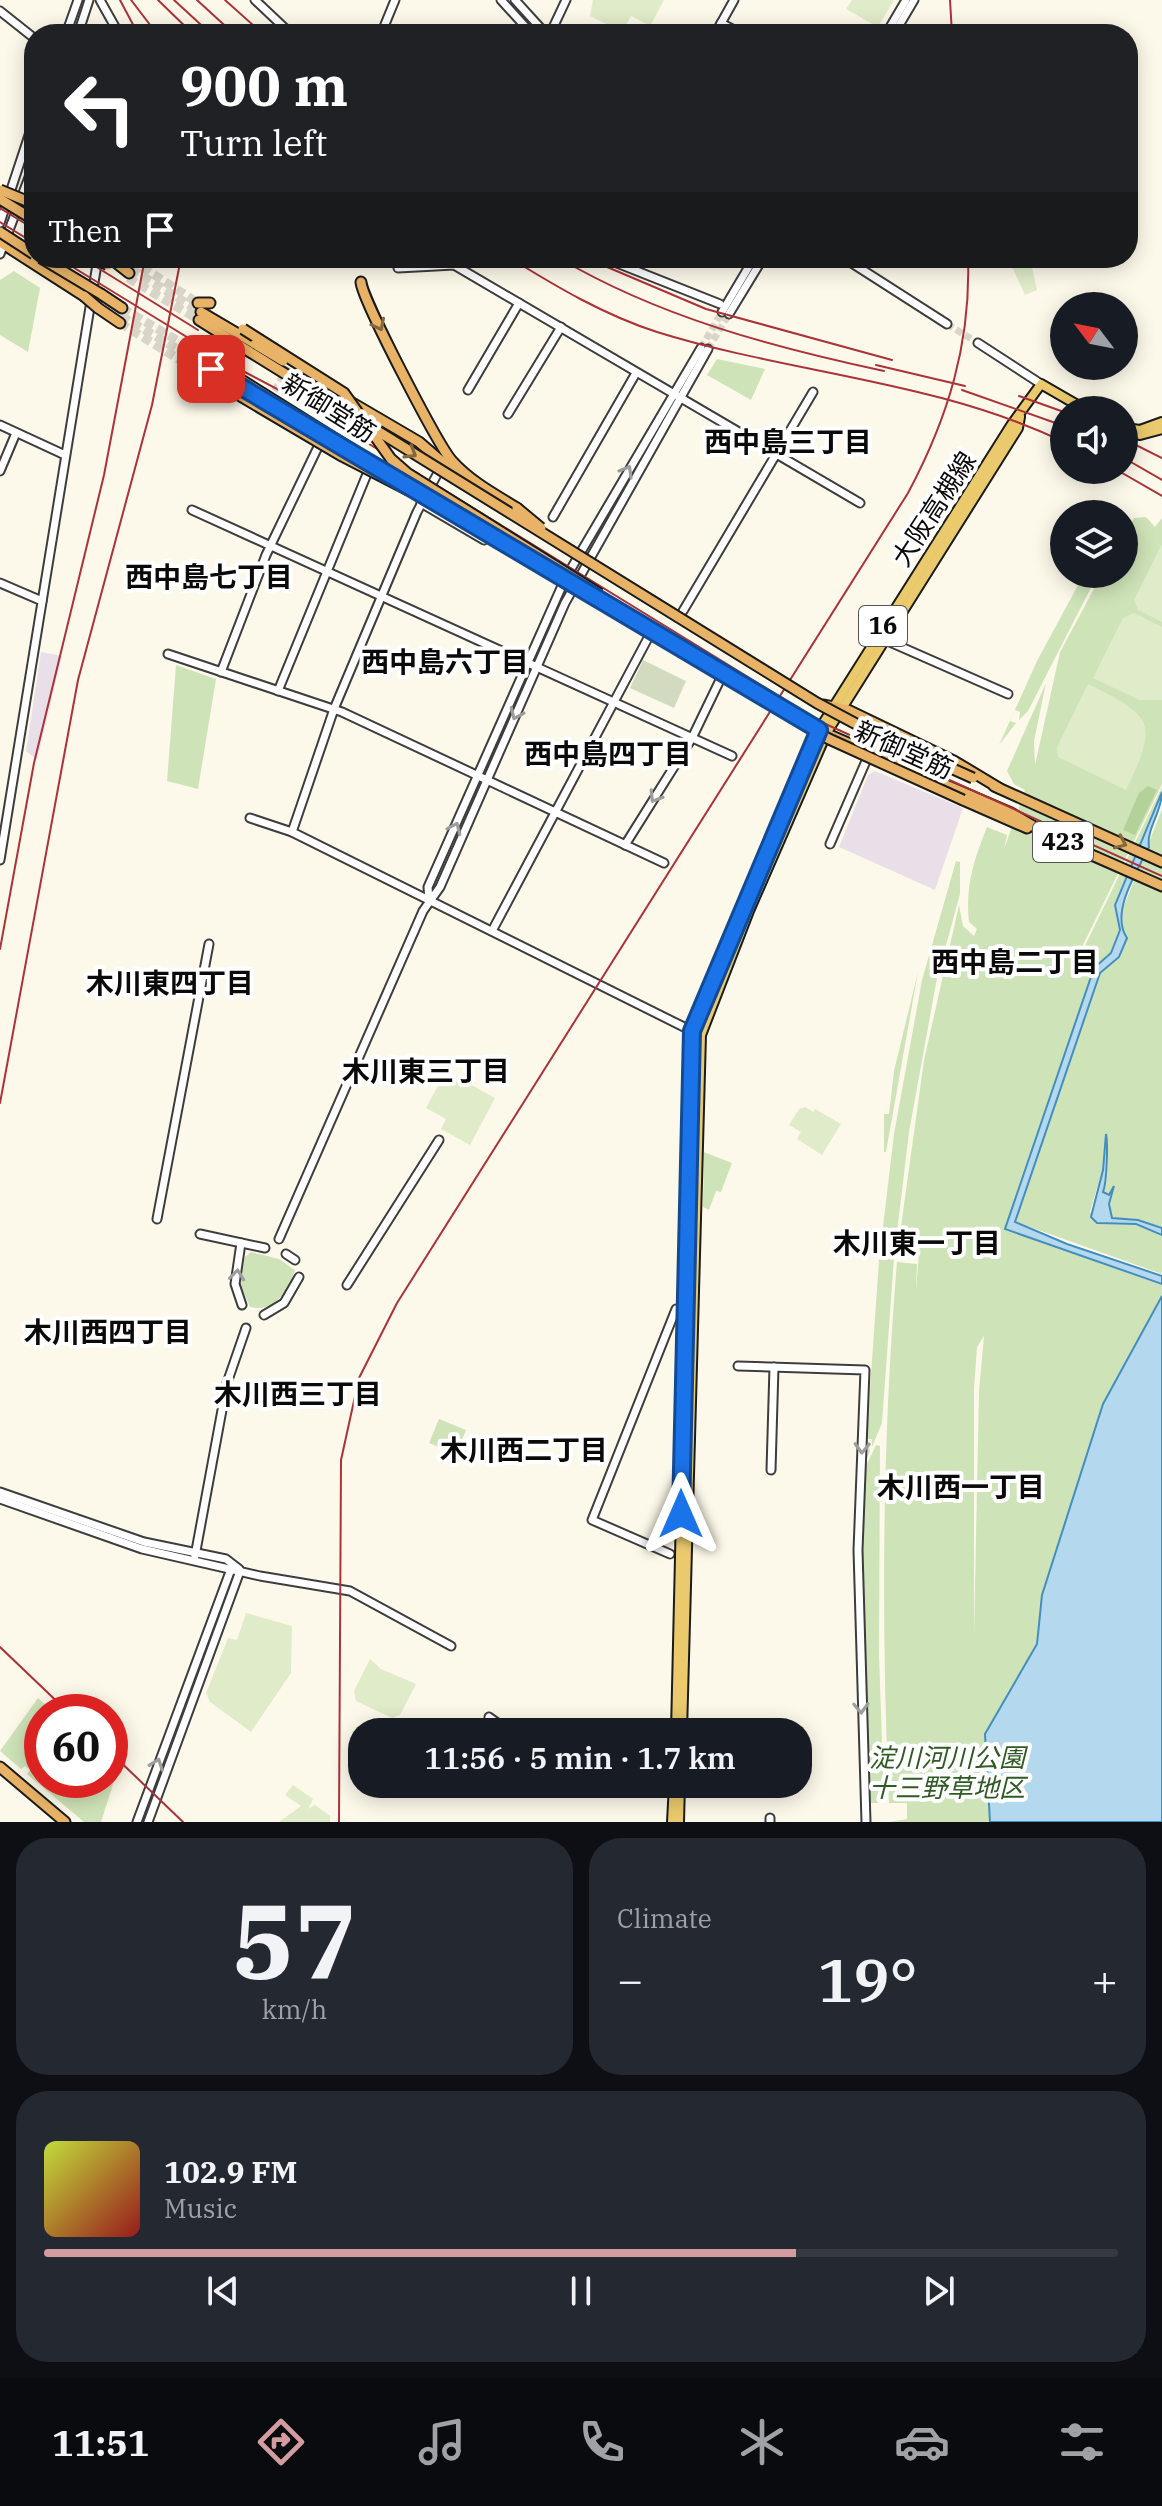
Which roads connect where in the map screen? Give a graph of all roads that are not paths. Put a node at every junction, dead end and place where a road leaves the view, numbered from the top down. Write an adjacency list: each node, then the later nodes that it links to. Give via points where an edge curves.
1 (78, 0): 14 (street)
2 (89, 0): 15 (street)
3 (100, 0): 16 (street)
4 (255, 0): 17 (street)
5 (395, 0): 18 (street)
6 (501, 0): 19 (street)
7 (515, 0): 20 (street)
8 (566, 0): 21 (street)
9 (734, 0): 13 (street)
10 (906, 0): 22 (street)
11 (914, 0): 23 (street)
12 (0, 11): 24 (street)
13 (721, 23)
14 (70, 24)
15 (81, 24)
16 (113, 24)
17 (280, 24)
18 (385, 24)
19 (523, 24)
20 (538, 24)
21 (553, 24)
22 (892, 24)
23 (900, 24)
24 (24, 30)
25 (24, 143): 26 (street)
26 (2, 194): 28 (highway); 29 (highway, bridge); 31 (highway, bridge); 32 (street)
27 (24, 194): 28 (street)
28 (21, 203): 30 (highway); 34 (street)
29 (24, 203)
30 (24, 204)
31 (24, 212)
32 (0, 223)
33 (0, 232): 35 (highway, bridge)
34 (1, 247): 36 (highway, bridge)
35 (24, 248)
36 (24, 260)
37 (37, 268): 38 (highway, bridge, via 121,316)
38 (55, 268)
39 (95, 268): 73 (street)
40 (459, 268): 47 (street)
41 (627, 268): 48 (street)
42 (748, 268): 48 (street)
43 (756, 268): 48 (street)
44 (860, 268): 50 (street)
45 (361, 282): 82 (highway, one-way to 82, bridge, via 449,457)
46 (210, 303): 49 (highway)
47 (519, 303): 51 (street); 59 (street)
48 (724, 310)
49 (200, 312): 52 (highway, 新御堂筋 / 423); 53 (highway)
50 (947, 324)
51 (561, 327): 57 (street); 63 (street)
52 (212, 328): 53 (highway); 82 (highway, 新御堂筋 / 423, one-way to 82, bridge)
53 (245, 334): 74 (highway, bridge, via 408,435); 93 (highway, bridge, via 344,393 407,473 586,584)
54 (978, 343): 58 (street)
55 (705, 348): 62 (street)
56 (190, 357): 77 (highway, bridge); 80 (highway, 新御堂筋 / 423, bridge); 80 (highway, bridge, via 340,455)
57 (636, 373): 62 (street); 81 (street)
58 (1041, 384): 61 (main road); 64 (main road, 大阪高槻線 / 16)
59 (468, 390)
60 (813, 392): 72 (street)
61 (1062, 396)
62 (676, 397): 72 (street); 85 (street)
63 (508, 414)
64 (1020, 417): 95 (main road, 大阪高槻線 / 16, via 1018,428); 104 (main road, 大阪高槻線 / 16)
65 (1162, 422): 68 (main road)
66 (0, 425): 69 (street)
67 (1162, 429): 70 (main road)
68 (1138, 430)
69 (16, 433): 73 (street); 75 (street)
70 (1138, 434)
71 (317, 449): 84 (street)
72 (777, 454): 78 (street); 92 (street)
73 (65, 455): 91 (street)
74 (443, 463): 77 (street); 85 (highway)
75 (0, 471)
76 (367, 474): 86 (street)
77 (423, 499): 83 (street); 87 (highway); 90 (street)
78 (860, 503)
79 (192, 510): 84 (street)
80 (457, 515): 93 (highway, 新御堂筋 / 423, bridge)
81 (553, 517)
82 (551, 539): 112 (highway, 新御堂筋 / 423, bridge, via 846,720)
83 (484, 540)
84 (270, 546): 86 (street); 99 (street)
85 (583, 558): 87 (street); 89 (street); 104 (highway, via 821,705)
86 (325, 572): 90 (street); 101 (street)
87 (565, 579): 89 (highway); 97 (street)
88 (0, 583): 91 (street)
89 (575, 585): 98 (street); 106 (highway)
90 (381, 598): 97 (street); 105 (street)
91 (42, 601): 119 (street)
92 (683, 611)
93 (645, 627): 116 (highway, 新御堂筋 / 423, bridge, via 845,748)
94 (648, 638): 103 (street)
95 (883, 639): 102 (street); 104 (main road, 大阪高槻線 / 16)
96 (168, 654): 99 (street)
97 (527, 663): 98 (street); 110 (street)
98 (536, 668): 103 (street); 111 (street, one-way to 111)
99 (221, 672): 101 (street)
100 (720, 680): 107 (street)
101 (278, 691): 105 (street)
102 (1008, 694)
103 (615, 703): 107 (street); 113 (street)
104 (836, 708): 106 (main road, 大阪高槻線 / 16); 112 (highway, via 954,761)
105 (334, 709): 110 (street); 115 (street)
106 (823, 731): 116 (highway, via 1011,813); 126 (main road, 大阪高槻線 / 16); 151 (main road, 大阪高槻線 / 16, via 701,1035)
107 (692, 738): 108 (street); 118 (street, one-way to 118)
108 (732, 756)
109 (866, 761): 117 (street)
110 (478, 776): 111 (street); 123 (street, one-way to 110, via 428,887)
111 (487, 780): 113 (street); 123 (street, via 440,887)
112 (999, 788): 120 (highway, 新御堂筋 / 423, one-way to 120)
113 (556, 814): 118 (street); 124 (street)
114 (250, 818): 115 (street)
115 (292, 832): 123 (street)
116 (1050, 836): 122 (highway, 新御堂筋 / 423)
117 (830, 844)
118 (625, 845): 121 (street)
119 (0, 860)
120 (1162, 862)
121 (664, 863)
122 (1162, 886)
123 (429, 900): 124 (street); 130 (street)
124 (492, 931): 126 (street)
125 (209, 944): 128 (street)
126 (692, 1031): 150 (main road, 大阪高槻線 / 16)
127 (439, 1140): 136 (street)
128 (157, 1219)
129 (200, 1234): 131 (street)
130 (279, 1239)
131 (241, 1243): 132 (street); 137 (street, one-way to 131, via 235,1284)
132 (265, 1248)
133 (286, 1254): 134 (street)
134 (295, 1260)
135 (299, 1277): 139 (street, via 284,1303)
136 (347, 1285)
137 (242, 1305)
138 (676, 1309): 146 (street, via 592,1520)
139 (264, 1315)
140 (246, 1328): 147 (street, via 227,1383)
141 (738, 1366): 142 (street)
142 (774, 1367): 143 (street); 160 (street, one-way to 160, via 865,1370 858,1556)
143 (771, 1470)
144 (0, 1492): 147 (street)
145 (0, 1499): 147 (street, via 129,1545)
146 (670, 1554)
147 (195, 1556): 148 (street, via 226,1559)
148 (236, 1570): 149 (street, via 350,1591); 156 (street, one-way to 148); 157 (street)
149 (451, 1646)
150 (676, 1718)
151 (682, 1718)
152 (0, 1767): 155 (highway)
153 (673, 1798): 158 (main road)
154 (680, 1798): 159 (main road)
155 (65, 1822)
156 (137, 1822)
157 (148, 1822)
158 (672, 1822)
159 (679, 1822)
160 (866, 1822)

